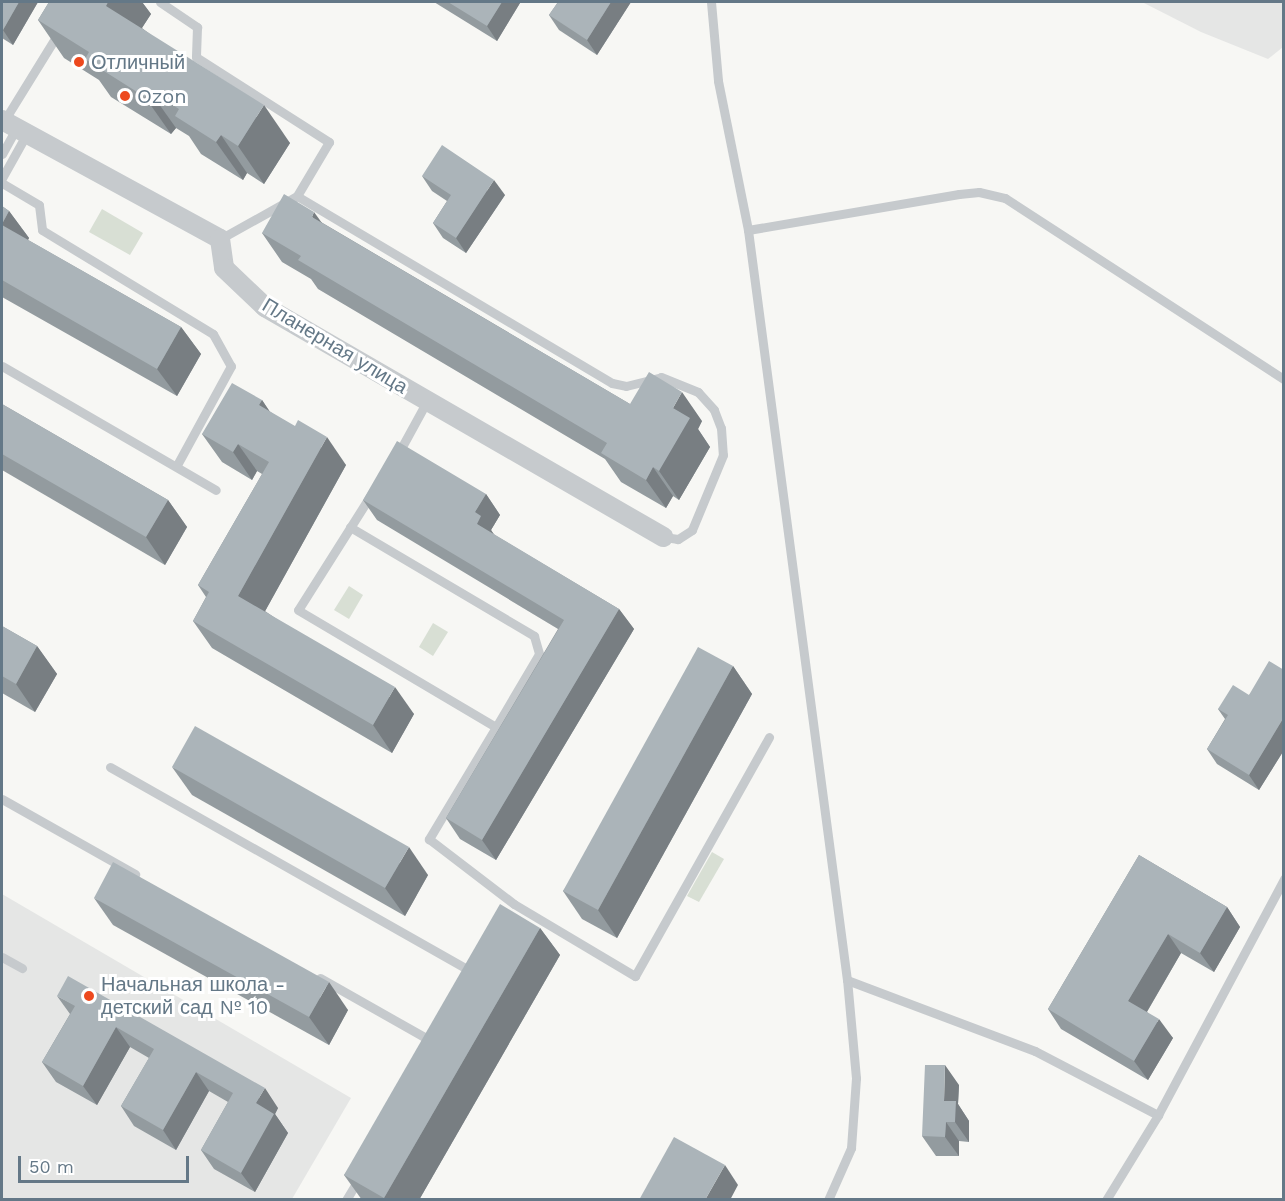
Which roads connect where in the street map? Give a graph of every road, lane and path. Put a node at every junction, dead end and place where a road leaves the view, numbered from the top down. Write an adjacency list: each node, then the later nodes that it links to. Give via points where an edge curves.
1 (160, 2): 8 (lane, via 197,27 196,57 329,142)
2 (711, 2): 9 (lane, via 718,81)
3 (66, 21): 4 (lane)
4 (12, 126): 5 (lane); 6 (lane); 10 (street)
5 (2, 154)
6 (2, 178)
7 (2, 183): 15 (lane, via 39,205 42,230 213,334 231,366)
8 (297, 196): 10 (lane); 19 (lane, via 612,383 626,386 661,376 698,392 714,410 721,428 723,455 692,530 678,539)
9 (748, 230): 12 (lane, via 959,194 979,192 1005,198); 33 (lane)
10 (220, 239): 13 (street, Планерная улица, via 224,268 265,307)
11 (2, 366): 15 (lane)
12 (1284, 379)
13 (427, 401): 14 (lane); 19 (street, Планерная улица)
14 (393, 460)
15 (177, 465): 17 (lane)
16 (380, 480): 18 (lane)
17 (216, 490)
18 (350, 527): 20 (lane, via 534,636 539,654); 20 (lane, via 298,610)
19 (663, 537)
20 (496, 727): 26 (lane, via 429,839)
21 (769, 737): 26 (lane, via 635,976)
22 (110, 767): 32 (lane)
23 (2, 799): 25 (lane)
24 (1284, 879): 38 (lane)
25 (146, 880)
26 (514, 904): 27 (lane)
27 (508, 914)
28 (2, 957): 30 (lane)
29 (481, 963): 32 (lane)
30 (22, 968)
31 (311, 973): 36 (lane)
32 (475, 973): 34 (lane)
33 (848, 980): 38 (lane, via 1035,1051); 41 (lane, via 856,1078 851,1148)
34 (469, 983)
35 (441, 1033): 36 (lane)
36 (435, 1043): 37 (lane)
37 (429, 1054)
38 (1158, 1115): 42 (lane)
39 (364, 1168): 40 (lane)
40 (346, 1200)
41 (828, 1200)
42 (1106, 1200)

